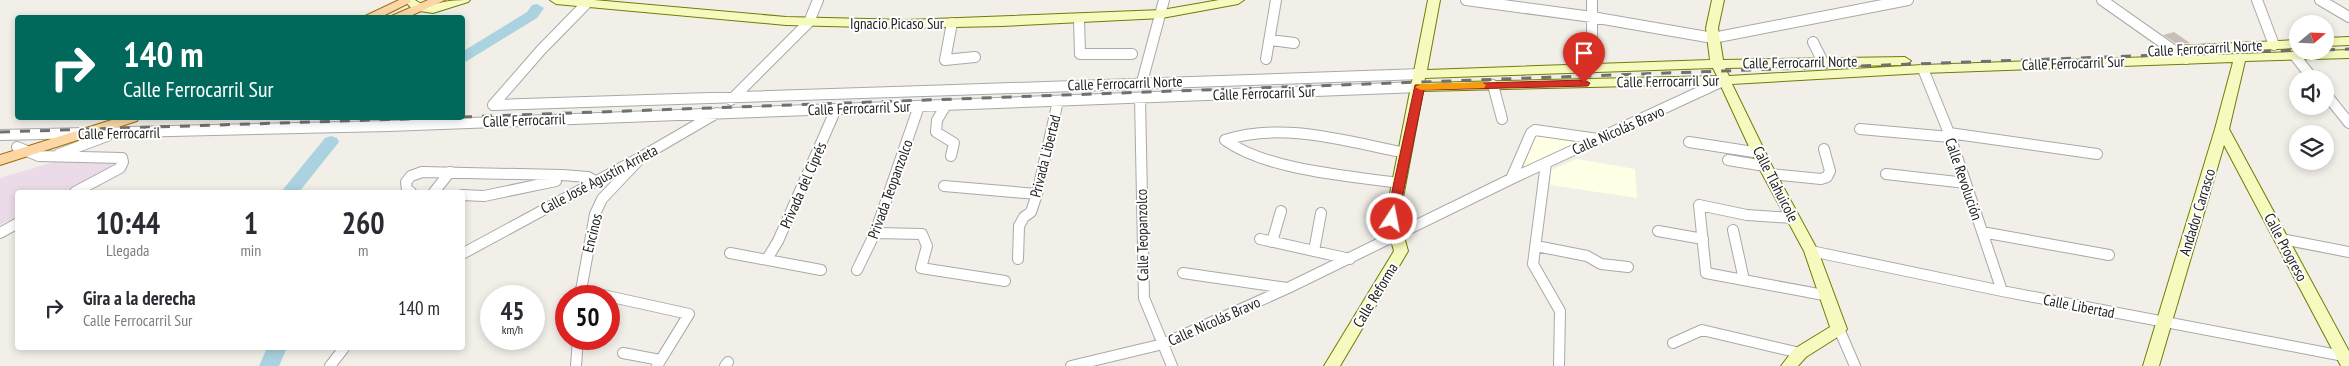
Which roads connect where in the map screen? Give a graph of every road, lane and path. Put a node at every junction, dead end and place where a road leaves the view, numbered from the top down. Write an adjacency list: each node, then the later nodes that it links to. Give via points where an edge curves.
1 (439, 0): 16 (main road)
2 (464, 0): 16 (main road, via 433,9)
3 (556, 0): 17 (main road, Ignacio Picaso Sur)
4 (818, 0): 24 (street)
5 (1164, 0): 18 (street)
6 (1238, 0): 18 (main road, Ignacio Picaso Sur)
7 (1276, 0): 27 (street)
8 (1434, 0): 47 (main road, Calle Reforma)
9 (1466, 0): 21 (street)
10 (1592, 0): 21 (street)
11 (1718, 0): 26 (main road, Calle Tlahuicole)
12 (1908, 0): 26 (street)
13 (2102, 0): 34 (street)
14 (2257, 0): 32 (street)
15 (2320, 0): 22 (street)
16 (413, 3): 19 (main road); 20 (main road)
17 (587, 4): 24 (main road, Ignacio Picaso Sur); 52 (street, Calle Ferrocarril, via 493,105)
18 (1162, 14): 23 (main road, Ignacio Picaso Sur); 49 (street)
19 (376, 15)
20 (397, 15)
21 (1592, 17): 26 (street); 45 (street)
22 (2349, 17)
23 (1079, 19): 25 (main road, Ignacio Picaso Sur); 37 (street, via 1080,54)
24 (809, 22): 25 (main road, Ignacio Picaso Sur); 52 (street, Calle José Agustín Arrieta)
25 (952, 23): 39 (street, via 945,60)
26 (1713, 38): 44 (main road, Calle Tlahuicole)
27 (1270, 40): 31 (street); 41 (street)
28 (2349, 41): 30 (main road)
29 (1813, 42): 43 (street)
30 (2334, 42)
31 (1294, 43)
32 (2274, 45): 33 (main road, Calle Ferrocarril Norte); 34 (main road, Calle Ferrocarril Norte)
33 (2289, 48)
34 (2174, 50): 42 (street); 43 (main road, Calle Ferrocarril Norte)
35 (2289, 51): 40 (main road, Calle Ferrocarril Sur)
36 (2334, 53): 38 (main road, Calle Ferrocarril Sur)
37 (1132, 54)
38 (2349, 54)
39 (975, 57)
40 (2240, 58): 42 (main road, Calle Ferrocarril Sur); 64 (main road, Andador Carrasco)
41 (1266, 59)
42 (2186, 59): 46 (main road, Calle Ferrocarril Sur)
43 (1823, 62): 44 (main road, Calle Ferrocarril Norte)
44 (1717, 64): 45 (main road, Calle Ferrocarril Norte); 48 (main road, Calle Tlahuicole)
45 (1592, 68): 47 (main road, Calle Ferrocarril Norte)
46 (1923, 69): 48 (main road, Calle Ferrocarril Sur); 69 (street, Calle Revolución)
47 (1420, 80): 49 (street, Calle Ferrocarril Norte); 50 (main road, Calle Ferrocarril Sur); 51 (street, Calle Ferrocarril Sur); 75 (main road, Calle Reforma)
48 (1725, 80): 50 (main road, Calle Ferrocarril Sur); 70 (street, Calle Nicolás Bravo); 83 (main road, Calle Tlahuicole)
49 (1142, 82): 52 (street, Calle Ferrocarril Norte)
50 (1493, 85): 59 (street)
51 (1140, 98): 53 (street, Calle Ferrocarril Sur); 137 (street, Calle Teopanzolco, via 1142,284 1144,298)
52 (733, 99): 58 (street, Calle José Agustín Arrieta)
53 (1058, 101): 55 (street, Calle Ferrocarril Sur); 96 (street, Privada Libertad)
54 (2334, 104): 62 (street)
55 (946, 105): 56 (street, Calle Ferrocarril Sur); 78 (street, via 935,125 936,132 953,140)
56 (919, 106): 57 (street, Calle Ferrocarril Sur); 107 (street, Privada Teopanzolco)
57 (836, 109): 58 (street, Calle Ferrocarril Sur); 121 (street, Privada del Ciprés)
58 (718, 113): 66 (street, Calle Ferrocarril); 77 (street, Calle José Agustín Arrieta)
59 (1502, 118)
60 (99, 120): 65 (main road)
61 (126, 120): 67 (main road)
62 (2349, 123)
63 (1860, 129): 69 (street)
64 (2222, 129): 111 (main road, Calle Progreso); 134 (main road, Andador Carrasco)
65 (60, 133): 67 (street, Calle Ferrocarril); 68 (street, Calle Ferrocarril); 73 (main road)
66 (114, 133): 67 (street, Calle Ferrocarril); 79 (street)
67 (85, 134): 73 (main road)
68 (0, 135)
69 (1949, 135): 76 (street); 91 (street, Calle Revolución)
70 (1599, 139): 82 (street, Calle Nicolás Bravo); 88 (street, via 1535,130)
71 (1689, 142): 83 (street)
72 (1824, 149): 83 (street, via 1830,171 1821,179)
73 (20, 150): 74 (main road); 79 (street); 80 (main road)
74 (0, 152)
75 (1406, 153): 90 (main road, Calle Reforma); 90 (street, via 1270,131 1247,132 1226,140 1250,155 1300,167)
76 (2097, 154)
77 (643, 156): 89 (street, Calle José Agustín Arrieta); 129 (street, Encinos, via 602,198 595,214)
78 (951, 156)
79 (52, 157): 93 (street, via 122,158 120,168)
80 (0, 160)
81 (1728, 160): 83 (street)
82 (1546, 163): 88 (street, Calle Nicolás Bravo); 113 (street)
83 (1765, 164): 101 (main road, Calle Tlahuicole)
84 (450, 172): 86 (street); 94 (street, via 422,172 411,176 406,182); 95 (street)
85 (1886, 174): 91 (street)
86 (499, 175): 87 (street); 98 (street)
87 (539, 179): 89 (street, via 588,177); 98 (street)
88 (1511, 179): 108 (street, Calle Nicolás Bravo)
89 (595, 181): 116 (street, Calle José Agustín Arrieta)
90 (1400, 183): 108 (main road, Calle Reforma, via 1392,219)
91 (1966, 183): 105 (street, Calle Revolución)
92 (944, 186): 96 (street)
93 (79, 190)
94 (406, 190)
95 (436, 190)
96 (1037, 194): 122 (street, Privada Libertad, via 1031,212 1019,226)
97 (465, 195): 98 (street)
98 (484, 196)
99 (1282, 211): 112 (street)
100 (1321, 213): 114 (street)
101 (1792, 218): 110 (street, via 1748,215 1699,205); 115 (main road, Calle Tlahuicole)
102 (15, 226): 106 (street)
103 (1733, 230): 127 (street)
104 (1658, 231): 110 (street)
105 (1982, 232): 119 (street); 131 (street, Calle Revolución)
106 (0, 233)
107 (876, 233): 125 (street, Privada Teopanzolco); 128 (street, via 922,234 928,245 921,268)
108 (1396, 235): 120 (street, Calle Nicolás Bravo); 148 (main road, Calle Reforma, via 1401,251)
109 (1260, 239): 112 (street)
110 (1703, 239): 127 (street, via 1706,273)
111 (2282, 240): 117 (street); 142 (main road, Calle Progreso)
112 (1272, 242): 114 (street)
113 (1536, 246): 123 (street, via 1587,256 1601,264); 149 (street, via 1533,264 1560,311)
114 (1314, 251): 120 (street)
115 (1811, 251): 131 (street, Calle Libertad); 132 (main road, Calle Tlahuicole)
116 (465, 252)
117 (2349, 252)
118 (730, 253): 121 (street)
119 (2109, 255)
120 (1350, 258): 130 (street, Calle Nicolás Bravo)
121 (767, 259): 124 (street)
122 (1018, 259)
123 (1628, 267)
124 (821, 270)
125 (857, 270)
126 (1183, 273): 130 (street)
127 (1744, 280): 132 (street)
128 (1005, 282)
129 (582, 285)
130 (1288, 288): 137 (street, Calle Nicolás Bravo)
131 (2002, 291): 134 (street, Calle Libertad)
132 (1828, 296): 135 (main road, Calle Tlahuicole)
133 (620, 300): 143 (street, via 688,312 689,317)
134 (2164, 322): 142 (street, Calle Libertad); 152 (main road, Andador Carrasco)
135 (1839, 329): 141 (main road); 151 (street, Calle Tlahuicole)
136 (1673, 343): 141 (street, via 1702,330)
137 (1163, 344): 146 (street, Calle Nicolás Bravo); 147 (street, Calle Teopanzolco)
138 (342, 350): 144 (street)
139 (577, 350): 145 (street)
140 (623, 353): 143 (street)
141 (1800, 353): 150 (main road)
142 (2347, 360)
143 (658, 363)
144 (330, 366)
145 (576, 366)
146 (1071, 366)
147 (1172, 366)
148 (1332, 366)
149 (1559, 366)
150 (1789, 366)
151 (1855, 366)
152 (2152, 366)

